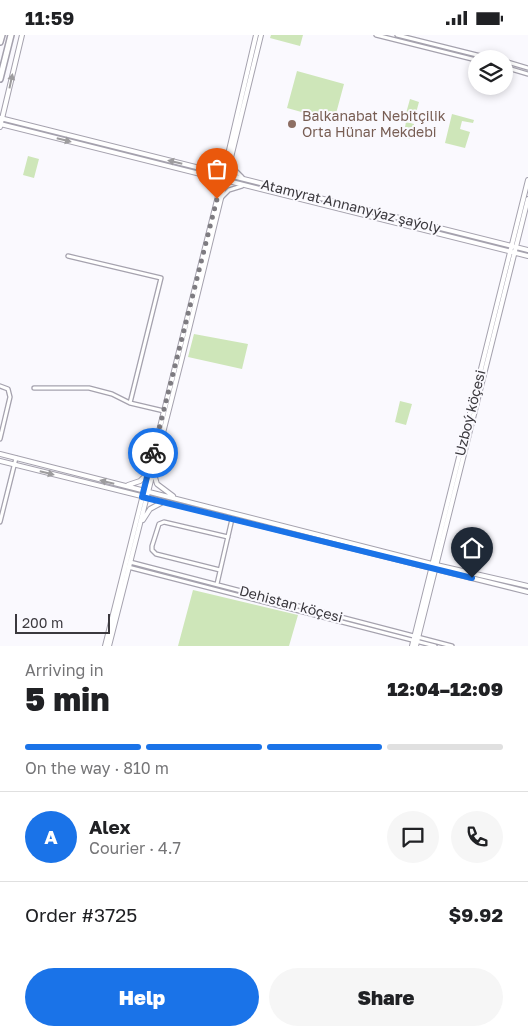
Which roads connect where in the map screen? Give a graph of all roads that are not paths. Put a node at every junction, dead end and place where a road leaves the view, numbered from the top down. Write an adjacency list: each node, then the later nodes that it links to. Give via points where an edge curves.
1 (2, 35): 8 (highway)
2 (11, 35): 15 (highway)
3 (22, 35): 16 (street, one-way to 3)
4 (256, 35): 18 (street)
5 (261, 35): 19 (street)
6 (376, 35): 10 (street)
7 (397, 35): 9 (street)
8 (0, 42)
9 (468, 53)
10 (468, 58)
11 (513, 63): 12 (street)
12 (528, 67)
13 (513, 70): 14 (street)
14 (528, 74)
15 (0, 79)
16 (1, 119): 17 (street); 20 (street, Atamyrat Annanyýaz şaýoly, one-way to 16)
17 (0, 125): 23 (street, Atamyrat Annanyýaz şaýoly, one-way to 23)
18 (227, 156): 20 (street); 21 (street)
19 (232, 159): 22 (street); 24 (street, via 236,171)
20 (203, 169): 21 (street, Atamyrat Annanyýaz şaýoly)
21 (223, 173): 22 (street, Atamyrat Annanyýaz şaýoly); 23 (street)
22 (228, 175): 23 (street); 24 (street, Atamyrat Annanyýaz şaýoly)
23 (224, 180): 26 (street, Atamyrat Annanyýaz şaýoly); 27 (street); 37 (street)
24 (247, 180): 29 (street, Atamyrat Annanyýaz şaýoly)
25 (528, 180): 29 (street, Uzboý köçesi)
26 (245, 186): 27 (street, via 229,190); 31 (street, Atamyrat Annanyýaz şaýoly)
27 (222, 197): 44 (street)
28 (528, 199): 29 (street, Uzboý köçesi)
29 (514, 247): 30 (street, Atamyrat Annanyýaz şaýoly); 31 (street, Uzboý köçesi)
30 (528, 250)
31 (513, 252): 33 (street, Atamyrat Annanyýaz şaýoly); 56 (street, Uzboý köçesi)
32 (68, 256): 36 (street, via 161,278)
33 (528, 256)
34 (0, 387): 38 (street, via 10,392)
35 (34, 389): 36 (street, via 89,389 112,394)
36 (130, 403): 37 (street)
37 (164, 411): 45 (street)
38 (2, 425): 39 (street)
39 (0, 439)
40 (0, 454): 41 (street)
41 (16, 458): 43 (street); 46 (street, one-way to 41)
42 (0, 461): 43 (street)
43 (14, 464): 48 (street, one-way to 48); 52 (street)
44 (154, 466): 47 (street); 49 (street, via 157,484 170,496)
45 (149, 470): 46 (street, via 140,481); 47 (street)
46 (124, 486): 47 (street)
47 (146, 492): 48 (street); 49 (street)
48 (145, 498): 50 (street); 53 (street); 63 (street)
49 (184, 501): 56 (street)
50 (166, 503): 51 (street); 53 (street, via 158,503 150,509)
51 (232, 519): 54 (street); 56 (street)
52 (0, 522)
53 (139, 529): 55 (street)
54 (228, 537): 58 (street); 58 (street, via 164,522 159,524 152,547 156,554)
55 (130, 562): 57 (street); 59 (street, Dehistan köçesi)
56 (434, 566): 60 (street); 61 (street); 62 (street, Uzboý köçesi)
57 (128, 567): 62 (street, Dehistan köçesi); 64 (street)
58 (220, 570): 59 (street)
59 (217, 584): 62 (street, Dehistan köçesi)
60 (528, 586)
61 (528, 592)
62 (415, 641): 65 (street, Dehistan köçesi); 66 (street, Dehistan köçesi)
63 (105, 646)
64 (109, 646)
65 (435, 646)
66 (452, 646)

